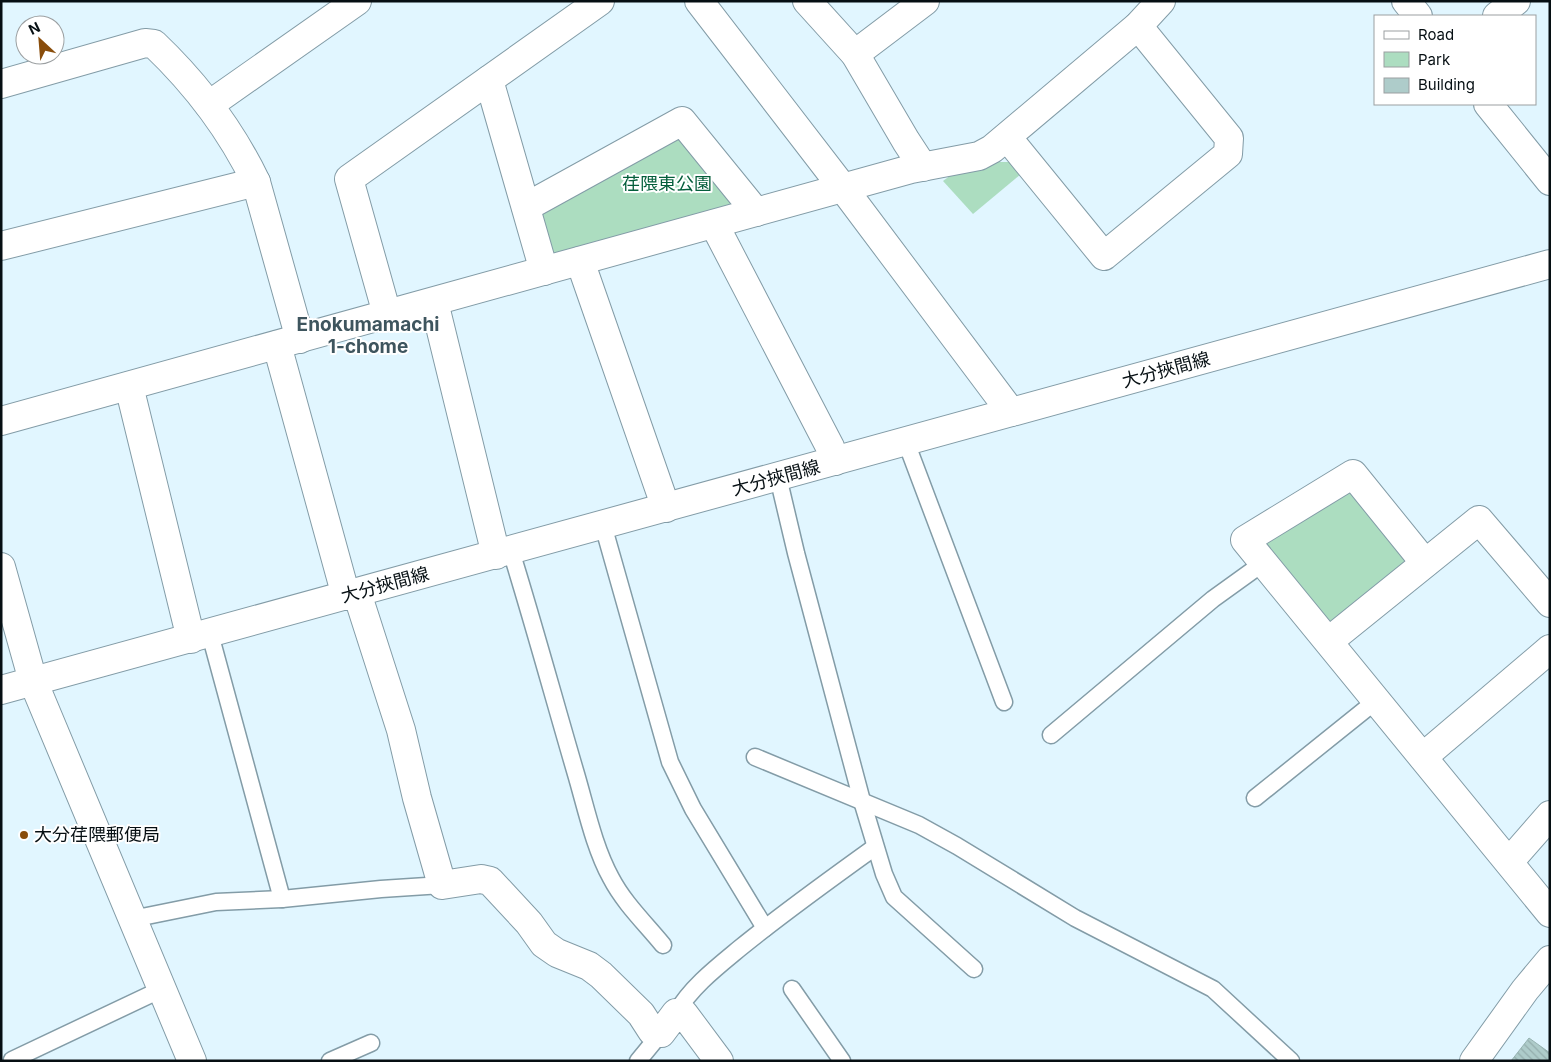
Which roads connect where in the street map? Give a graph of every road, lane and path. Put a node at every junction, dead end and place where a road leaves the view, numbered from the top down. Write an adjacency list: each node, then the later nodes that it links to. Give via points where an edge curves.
1 (357, 1): 15 (street)
2 (600, 1): 13 (street)
3 (699, 1): 21 (street)
4 (808, 1): 12 (street)
5 (925, 1): 12 (street)
6 (1161, 1): 11 (street)
7 (1406, 1): 9 (street)
8 (1516, 1): 10 (street)
9 (1417, 15)
10 (1499, 15)
11 (1138, 26): 17 (street); 17 (street, via 1229,138 1228,154 1104,256)
12 (855, 54): 18 (street)
13 (489, 80): 22 (street); 30 (street, via 349,179)
14 (1, 84): 15 (street, via 145,43 154,44 183,72)
15 (209, 105): 20 (street, via 247,162)
16 (1489, 105): 19 (street)
17 (1007, 137): 18 (street, via 979,156)
18 (923, 167): 21 (street)
19 (1550, 181)
20 (256, 182): 25 (street); 31 (street)
21 (843, 188): 23 (street); 33 (street)
22 (526, 207): 23 (street, via 682,121); 28 (street)
23 (756, 212): 24 (street)
24 (714, 224): 26 (street); 36 (street)
25 (1, 246)
26 (580, 261): 28 (street); 38 (street)
27 (1550, 264): 33 (street, 大分挾間線)
28 (544, 271): 29 (street)
29 (434, 302): 30 (street); 40 (street)
30 (388, 314): 31 (street)
31 (289, 342): 32 (street); 44 (street)
32 (129, 386): 34 (street); 46 (street)
33 (1011, 412): 35 (street, 大分挾間線)
34 (1, 421)
35 (906, 442): 36 (street, 大分挾間線); 52 (lane)
36 (835, 461): 37 (street, 大分挾間線)
37 (778, 477): 38 (street, 大分挾間線); 57 (lane)
38 (666, 508): 39 (street, 大分挾間線)
39 (603, 525): 40 (street, 大分挾間線); 65 (lane, via 670,762 693,809)
40 (503, 553): 44 (street, 大分挾間線); 66 (lane, via 539,639 601,855 622,896)
41 (1263, 563): 42 (street, via 1244,540 1353,474); 47 (street); 53 (lane, via 1213,599)
42 (1426, 563): 45 (street, via 1479,520); 47 (street)
43 (1, 567): 49 (street)
44 (352, 594): 46 (street, 大分挾間線); 61 (street, via 401,730)
45 (1550, 604)
46 (200, 636): 49 (street, 大分挾間線); 62 (lane)
47 (1329, 641): 51 (street)
48 (1550, 649): 54 (street)
49 (33, 681): 50 (street, 大分挾間線); 64 (street)
50 (1, 690)
51 (1377, 700): 54 (street); 56 (lane)
52 (1004, 702)
53 (1051, 735)
54 (1423, 757): 60 (street)
55 (755, 758): 57 (lane)
56 (1255, 798)
57 (862, 801): 59 (lane); 79 (lane, via 936,833 1075,918 1213,989)
58 (1550, 815): 60 (street)
59 (874, 847): 65 (lane); 68 (lane, via 894,897)
60 (1509, 862): 63 (street)
61 (442, 885): 62 (lane); 71 (street, via 481,879 490,881 544,944 601,975 642,1014 652,1031)
62 (282, 899): 64 (lane, via 216,902)
63 (1550, 913)
64 (132, 919): 69 (street)
65 (765, 928): 71 (lane, via 715,969 682,1002)
66 (662, 945)
67 (1550, 960): 80 (street)
68 (974, 969)
69 (162, 989): 73 (lane); 74 (street)
70 (792, 989): 78 (lane)
71 (668, 1023): 76 (lane); 77 (street, via 684,1014)
72 (371, 1043): 75 (lane)
73 (12, 1060)
74 (192, 1061)
75 (330, 1061)
76 (638, 1061)
77 (719, 1061)
78 (842, 1061)
79 (1291, 1061)
80 (1474, 1061)

